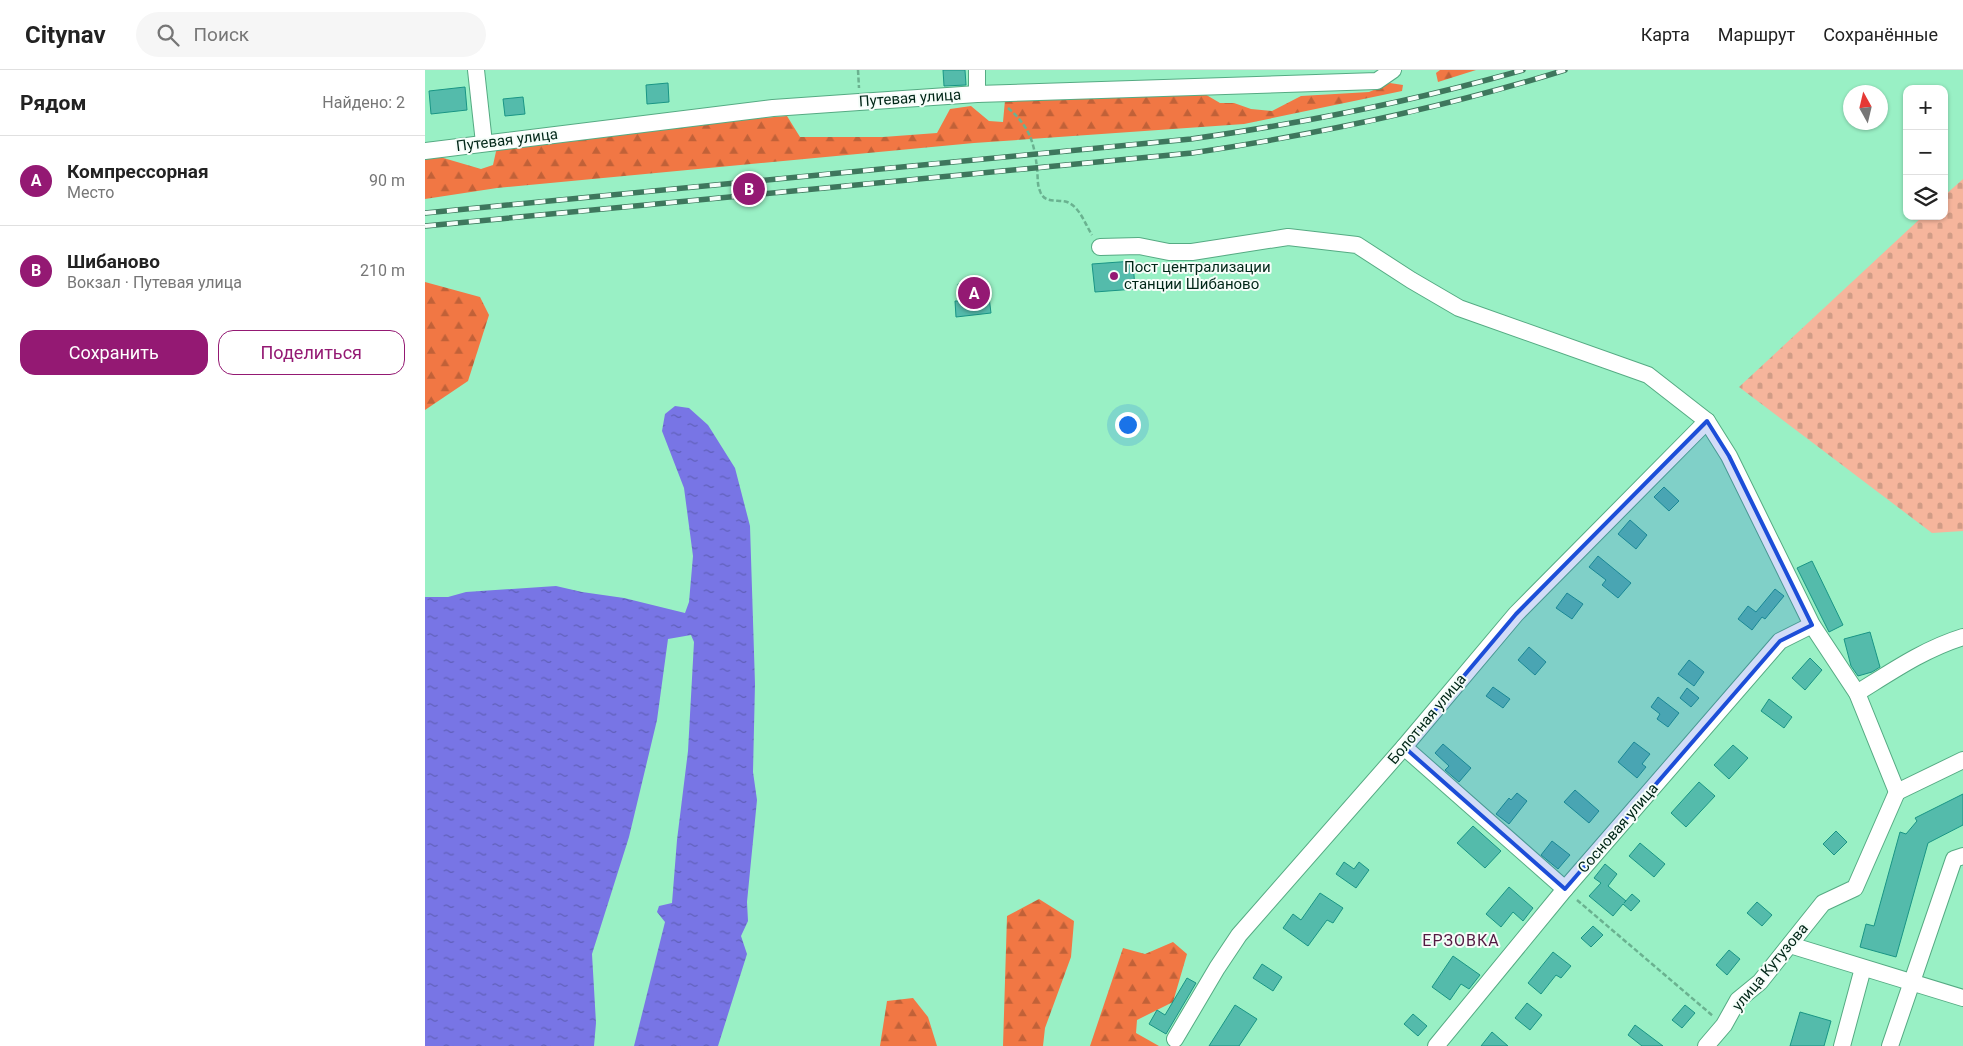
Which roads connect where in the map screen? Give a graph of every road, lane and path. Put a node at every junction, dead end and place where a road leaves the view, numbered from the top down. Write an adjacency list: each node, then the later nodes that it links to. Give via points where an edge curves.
1 (476, 70): 6 (street)
2 (977, 70): 5 (street)
3 (1393, 70): 4 (street, Путевая улица, via 1377,81)
4 (995, 93): 5 (street, Путевая улица); 8 (path, via 1029,131 1040,193 1046,199 1067,202 1079,211)
5 (977, 94): 6 (street, Путевая улица, via 773,108)
6 (484, 143): 7 (street, Путевая улица)
7 (425, 151)
8 (1085, 225)
9 (1100, 247): 10 (street, via 1139,246 1169,252 1192,252 1287,237 1357,245 1459,308 1648,375)
10 (1707, 421): 11 (street, via 1729,456); 14 (street, Болотная улица, via 1516,614)
11 (1812, 625): 13 (street); 18 (street, Сосновая улица, via 1780,641)
12 (1963, 637): 13 (street, via 1909,661)
13 (1857, 693): 16 (street)
14 (1404, 747): 18 (street); 24 (street, Болотная улица, via 1239,935)
15 (1963, 760): 16 (street)
16 (1897, 792): 19 (street, улица Кутузова, via 1855,888 1823,903)
17 (1963, 856): 21 (street, via 1953,858)
18 (1565, 889): 23 (path); 25 (street, Сосновая улица)
19 (1790, 945): 20 (street); 23 (street, улица Кутузова, via 1760,982 1738,1000)
20 (1863, 968): 21 (street); 27 (street)
21 (1912, 983): 22 (street); 28 (street)
22 (1963, 998)
23 (1724, 1025): 26 (street, улица Кутузова)
24 (1175, 1039)
25 (1436, 1046)
26 (1706, 1046)
27 (1842, 1046)
28 (1890, 1046)

